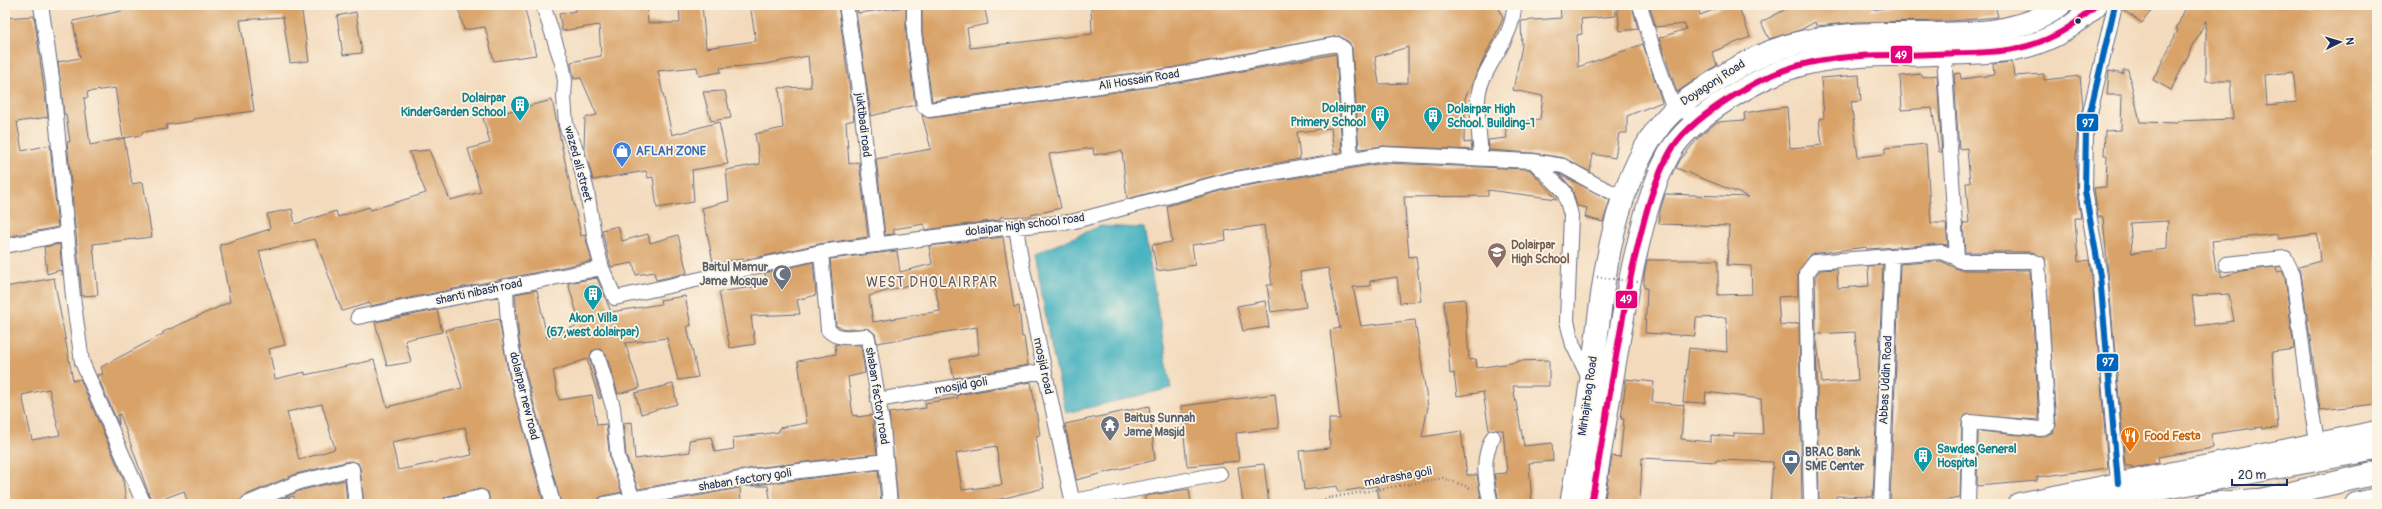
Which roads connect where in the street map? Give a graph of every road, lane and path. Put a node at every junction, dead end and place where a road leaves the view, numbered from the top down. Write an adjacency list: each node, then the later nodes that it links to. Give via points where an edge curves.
1 (40, 5): 18 (street, via 53,84)
2 (543, 5): 25 (street, wazed ali street, via 562,63 566,125 577,152 587,191)
3 (846, 5): 19 (street, juktibadi road)
4 (914, 5): 14 (street, Ali Hossain Road, via 914,32 924,106 929,110 1170,76 1337,44 1344,49)
5 (1514, 5): 13 (street, via 1514,17 1509,30 1480,85 1478,99)
6 (1640, 5): 11 (street)
7 (2060, 5): 11 (main road, Doyagonj Road, via 2038,19 1982,32 1847,34 1787,44 1741,63)
8 (2096, 5): 10 (main road, via 2063,33 2034,46)
9 (2115, 5): 42 (street, via 2086,130 2085,191 2100,276)
10 (1944, 54): 12 (main road, via 1833,58 1797,66 1759,79); 23 (street)
11 (1674, 109): 12 (street); 16 (main road, Doyagonj Road, via 1645,148)
12 (1704, 117): 28 (main road, via 1669,154 1647,206)
13 (1481, 158): 14 (street, dolaipar high school road, via 1400,153); 15 (street, dolaipar high school road)
14 (1351, 159): 17 (street, dolaipar high school road, via 1230,180 1071,222)
15 (1533, 160): 16 (street, dolaipar high school road, via 1563,166); 33 (street, via 1564,191 1571,215 1567,321 1573,344)
16 (1624, 198): 26 (main road, Doyagonj Road)
17 (1016, 227): 19 (street, dolaipar high school road); 32 (street, mosjid road)
18 (67, 234): 20 (street); 48 (street, via 82,362)
19 (878, 245): 21 (street, dolaipar high school road)
20 (5, 246)
21 (821, 252): 29 (street, dolaipar high school road); 34 (street, shaban factory road, via 828,330 832,335 868,338)
22 (1892, 256): 23 (street, via 1942,252); 59 (street, via 1815,262 1806,274); 60 (street, Abbas Uddin Road)
23 (1957, 258): 61 (street, via 1960,262 2038,263 2048,425 2041,429 1970,422)
24 (2226, 264): 37 (street, via 2285,258 2293,274 2308,392)
25 (602, 268): 27 (street, shanti nibash road); 29 (street, wazed ali street)
26 (1600, 283): 28 (path, bridge); 33 (main road, Mirhajirbag Road)
27 (506, 286): 30 (street, shanti nibash road); 53 (street, dolairpar new road, via 506,317 525,408)
28 (1633, 288): 33 (main road)
29 (615, 298)
30 (358, 317)
31 (598, 357): 43 (street, via 612,407 618,458)
32 (1044, 371): 34 (street, mosjid goli); 47 (street, mosjid road)
33 (1601, 383): 57 (main road, Mirhajirbag Road); 58 (main road)
34 (878, 400): 39 (street, shaban factory road)
35 (2377, 432): 37 (main road)
36 (1493, 437): 44 (street, via 1486,450 1484,467)
37 (2318, 445): 42 (main road)
38 (2377, 449): 63 (main road)
39 (886, 461): 43 (street, shaban factory goli, via 756,476); 55 (street, shaban factory road)
40 (1220, 474): 47 (street)
41 (2377, 474): 46 (main road)
42 (2118, 483): 62 (main road)
43 (632, 499): 54 (street, shaban factory goli)
44 (1490, 499): 56 (path, madrasha goli, via 1443,478 1329,498)
45 (2377, 499): 65 (main road)
46 (2250, 502): 64 (main road)
47 (1073, 503)
48 (144, 504)
49 (247, 504): 50 (street, via 299,482 352,469)
50 (356, 504)
51 (450, 504): 52 (street, via 481,497)
52 (482, 504)
53 (553, 504)
54 (605, 504)
55 (890, 504)
56 (1309, 504)
57 (1570, 504)
58 (1591, 504)
59 (1811, 504)
60 (1881, 504)
61 (1968, 504)
62 (2018, 504)
63 (2078, 504)
64 (2207, 504)
65 (2356, 504)

